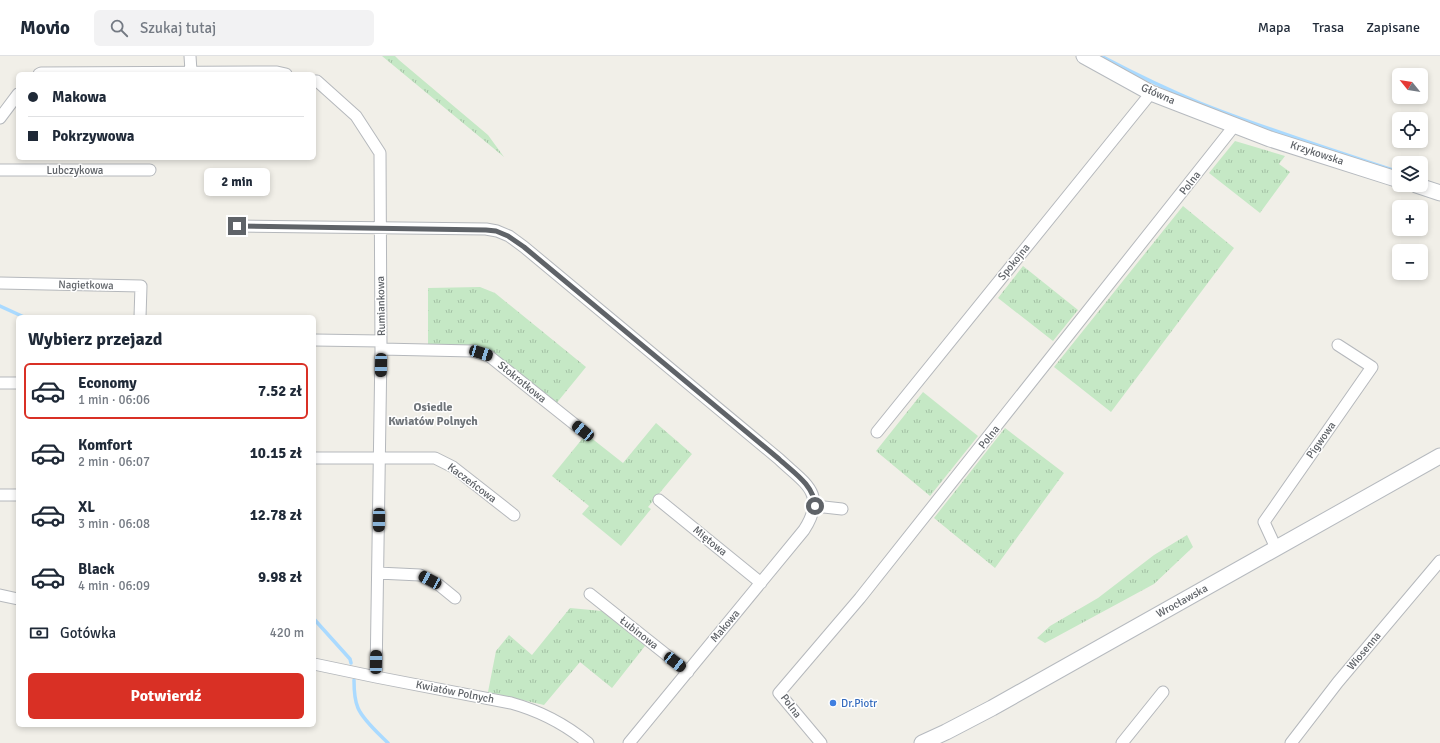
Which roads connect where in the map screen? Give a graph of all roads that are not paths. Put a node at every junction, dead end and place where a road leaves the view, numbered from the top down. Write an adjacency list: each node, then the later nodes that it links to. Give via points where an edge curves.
1 (190, 56): 3 (street)
2 (1084, 56): 7 (street, Główna)
3 (191, 71): 4 (street); 5 (street)
4 (116, 72)
5 (277, 72)
6 (316, 81): 17 (street, Rumiankowa, via 356,116 380,153)
7 (1151, 93): 10 (street, Główna); 26 (street, Spokojna)
8 (16, 97): 9 (street)
9 (0, 118)
10 (1235, 125): 13 (street, Krzykowska, via 1270,139); 50 (street, Polna, via 865,592 779,693)
11 (0, 170): 12 (street, Lubczykowa)
12 (150, 170)
13 (1392, 178)
14 (1428, 189): 15 (street)
15 (1440, 193)
16 (237, 226): 17 (street)
17 (380, 227): 21 (street, Rumiankowa); 33 (street, via 486,230 508,236 779,459 809,487)
18 (0, 284): 19 (street, Nagietkowa, via 141,286)
19 (140, 315)
20 (316, 340): 21 (street, Stokrotkowa)
21 (381, 345): 25 (street, Stokrotkowa, via 473,351 489,356); 29 (street, Rumiankowa)
22 (1338, 345): 36 (street, Pigwowa, via 1372,367 1264,522)
23 (0, 383): 24 (street)
24 (16, 383)
25 (583, 431)
26 (877, 432)
27 (1440, 456): 36 (street, Wrocławska)
28 (316, 458): 29 (street, Kaczeńcowa)
29 (380, 459): 35 (street, Kaczeńcowa, via 435,458 453,467); 38 (street, Rumiankowa)
30 (0, 495): 31 (street)
31 (16, 496)
32 (659, 500): 39 (street, Miętowa)
33 (815, 506): 34 (street); 39 (street, Makowa, via 812,519)
34 (842, 509)
35 (514, 515)
36 (1276, 548): 51 (street, Wrocławska, via 992,708)
37 (1440, 561): 53 (street, Wiosenna, via 1338,682)
38 (378, 574): 42 (street, via 420,575 439,585); 46 (street, Rumiankowa)
39 (761, 583): 45 (street, Makowa)
40 (590, 594): 45 (street, Łubinowa)
41 (0, 595): 43 (street)
42 (455, 598)
43 (16, 599)
44 (316, 664): 46 (street, Kwiatów Polnych)
45 (688, 672): 49 (street, Makowa)
46 (376, 677): 48 (street, Kwiatów Polnych, via 532,709)
47 (1163, 692): 52 (street)
48 (588, 743)
49 (629, 743)
50 (821, 743)
51 (922, 743)
52 (1122, 743)
53 (1291, 743)

